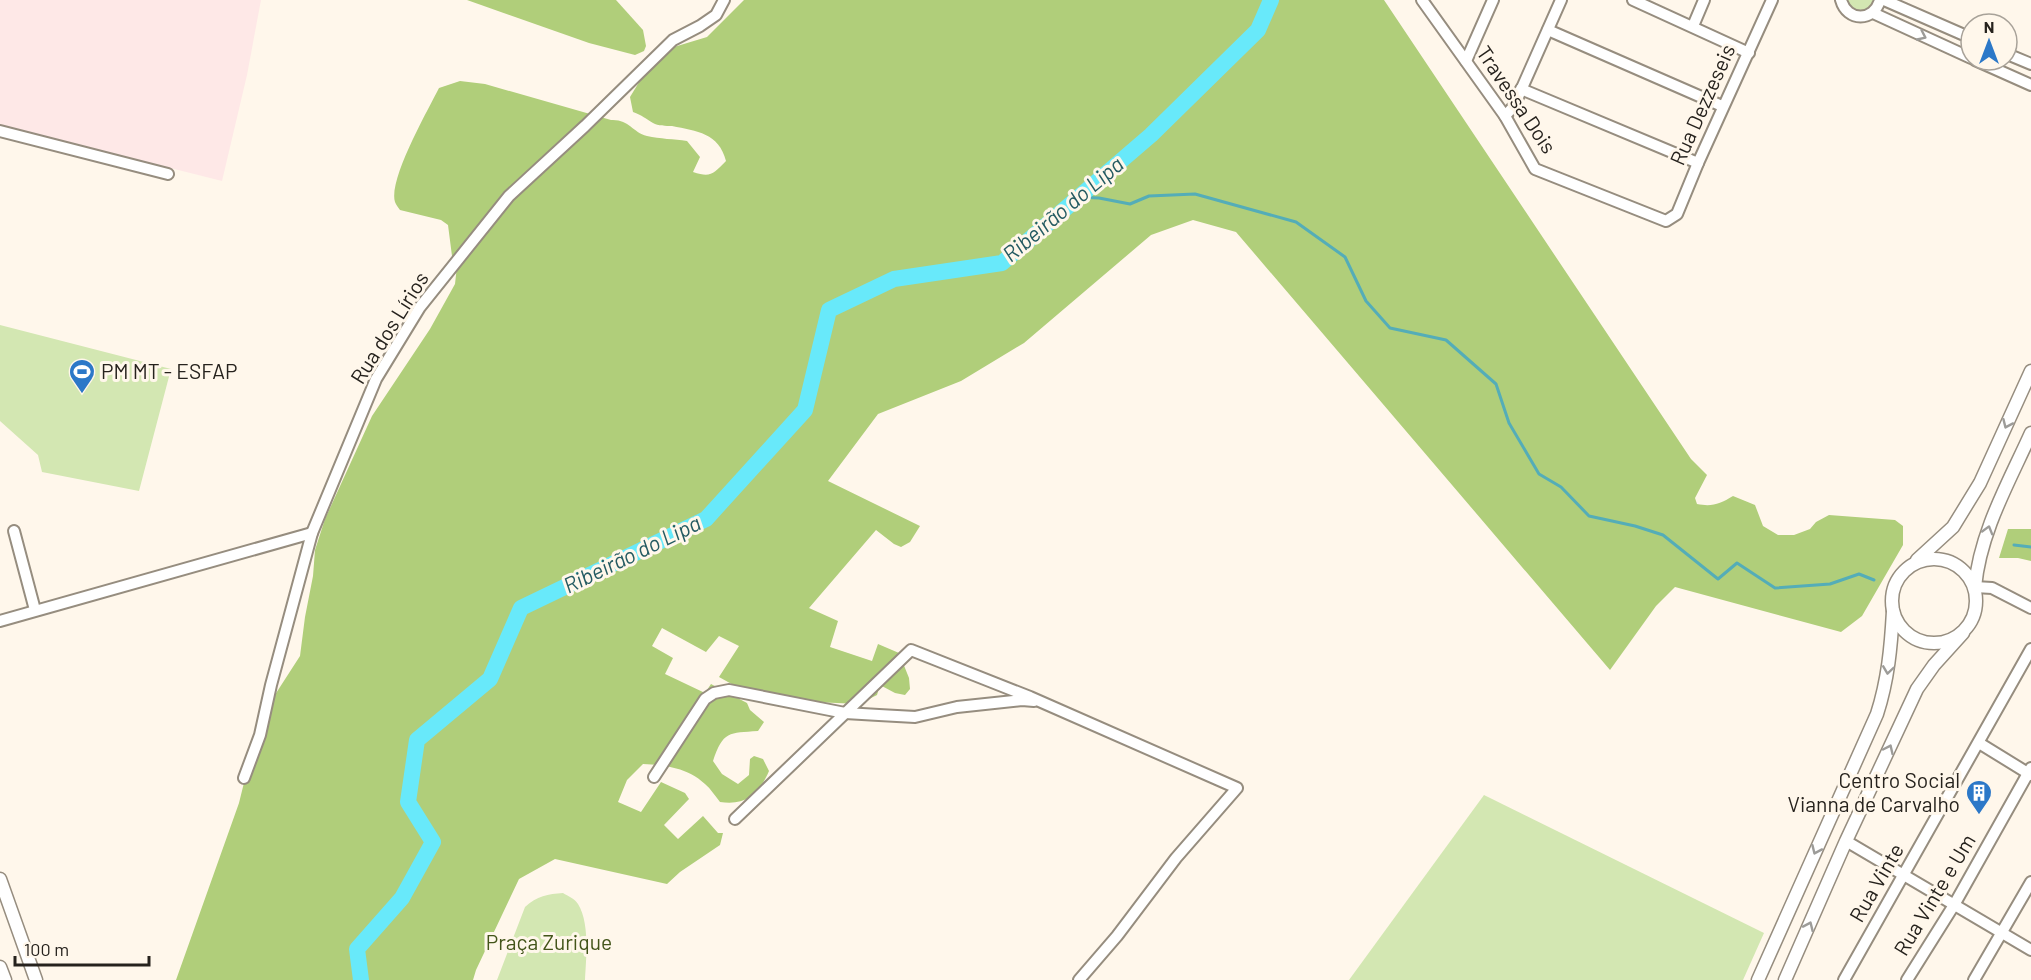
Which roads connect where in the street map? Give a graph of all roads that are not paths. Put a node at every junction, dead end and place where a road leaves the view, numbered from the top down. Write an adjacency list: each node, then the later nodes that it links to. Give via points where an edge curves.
1 (724, 0): 29 (street, Rua dos Lírios, via 716,15 673,40 509,195 420,307 376,379)
2 (1422, 0): 16 (street, Travessa Dois)
3 (1493, 0): 16 (street)
4 (1562, 0): 12 (street)
5 (1633, 0): 11 (street)
6 (1704, 0): 11 (street)
7 (1772, 0): 14 (street, Rua Dezzeseis)
8 (1841, 0): 10 (street, via 1848,13 1856,17)
9 (1882, 0): 10 (street); 13 (street)
10 (1873, 13): 15 (street, one-way to 15)
11 (1692, 26): 14 (street)
12 (1548, 30): 19 (street); 20 (street)
13 (1959, 33)
14 (1749, 52): 20 (street, Rua Dezzeseis)
15 (1959, 52)
16 (1466, 61): 21 (street, Travessa Dois)
17 (2002, 72): 18 (street)
18 (2031, 85)
19 (1521, 88): 21 (street); 23 (street)
20 (1722, 106): 23 (street, Rua Dezzeseis)
21 (1504, 116): 25 (street, Travessa Dois, via 1535,169)
22 (0, 130): 24 (street)
23 (1698, 162): 25 (street, Rua Dezzeseis, via 1677,214)
24 (168, 174)
25 (1666, 220)
26 (2031, 371): 30 (main road, one-way to 30, via 1980,483 1953,527)
27 (2031, 433): 31 (main road, one-way to 27, via 1991,520)
28 (14, 531): 33 (street)
29 (312, 533): 33 (street); 43 (street, Rua dos Lírios, via 260,735)
30 (1912, 565): 31 (main road, via 1931,559 1950,562 1966,572); 34 (main road, via 1895,585)
31 (1975, 586): 32 (street, via 1992,588); 36 (main road, via 1977,603 1973,619)
32 (2031, 608)
33 (35, 610): 35 (street)
34 (1893, 611): 36 (main road, via 1899,625 1924,642 1945,642); 56 (main road, one-way to 56, via 1890,664 1877,714)
35 (0, 621)
36 (1963, 633): 45 (main road, one-way to 36, via 1917,689)
37 (2031, 649): 40 (street, Rua Vinte)
38 (1039, 701): 39 (street, via 975,705 915,717); 39 (street, via 911,650); 55 (street, via 1237,788)
39 (845, 713): 42 (street, via 729,690 714,693 705,699); 44 (street)
40 (1979, 743): 41 (street); 46 (street, Rua Vinte)
41 (2030, 772): 49 (street, Rua Vinte e Um)
42 (654, 777)
43 (244, 778)
44 (735, 819)
45 (1846, 841): 46 (street); 57 (main road, one-way to 45)
46 (1903, 875): 49 (street); 58 (street, Rua Vinte)
47 (0, 879): 54 (main road)
48 (2031, 882): 50 (street)
49 (1954, 905): 50 (street); 59 (street, Rua Vinte e Um)
50 (2002, 933): 51 (street); 60 (street)
51 (2031, 950)
52 (0, 967): 53 (main road)
53 (4, 980)
54 (36, 980)
55 (1079, 980)
56 (1758, 980)
57 (1785, 980)
58 (1844, 980)
59 (1907, 980)
60 (1974, 980)

